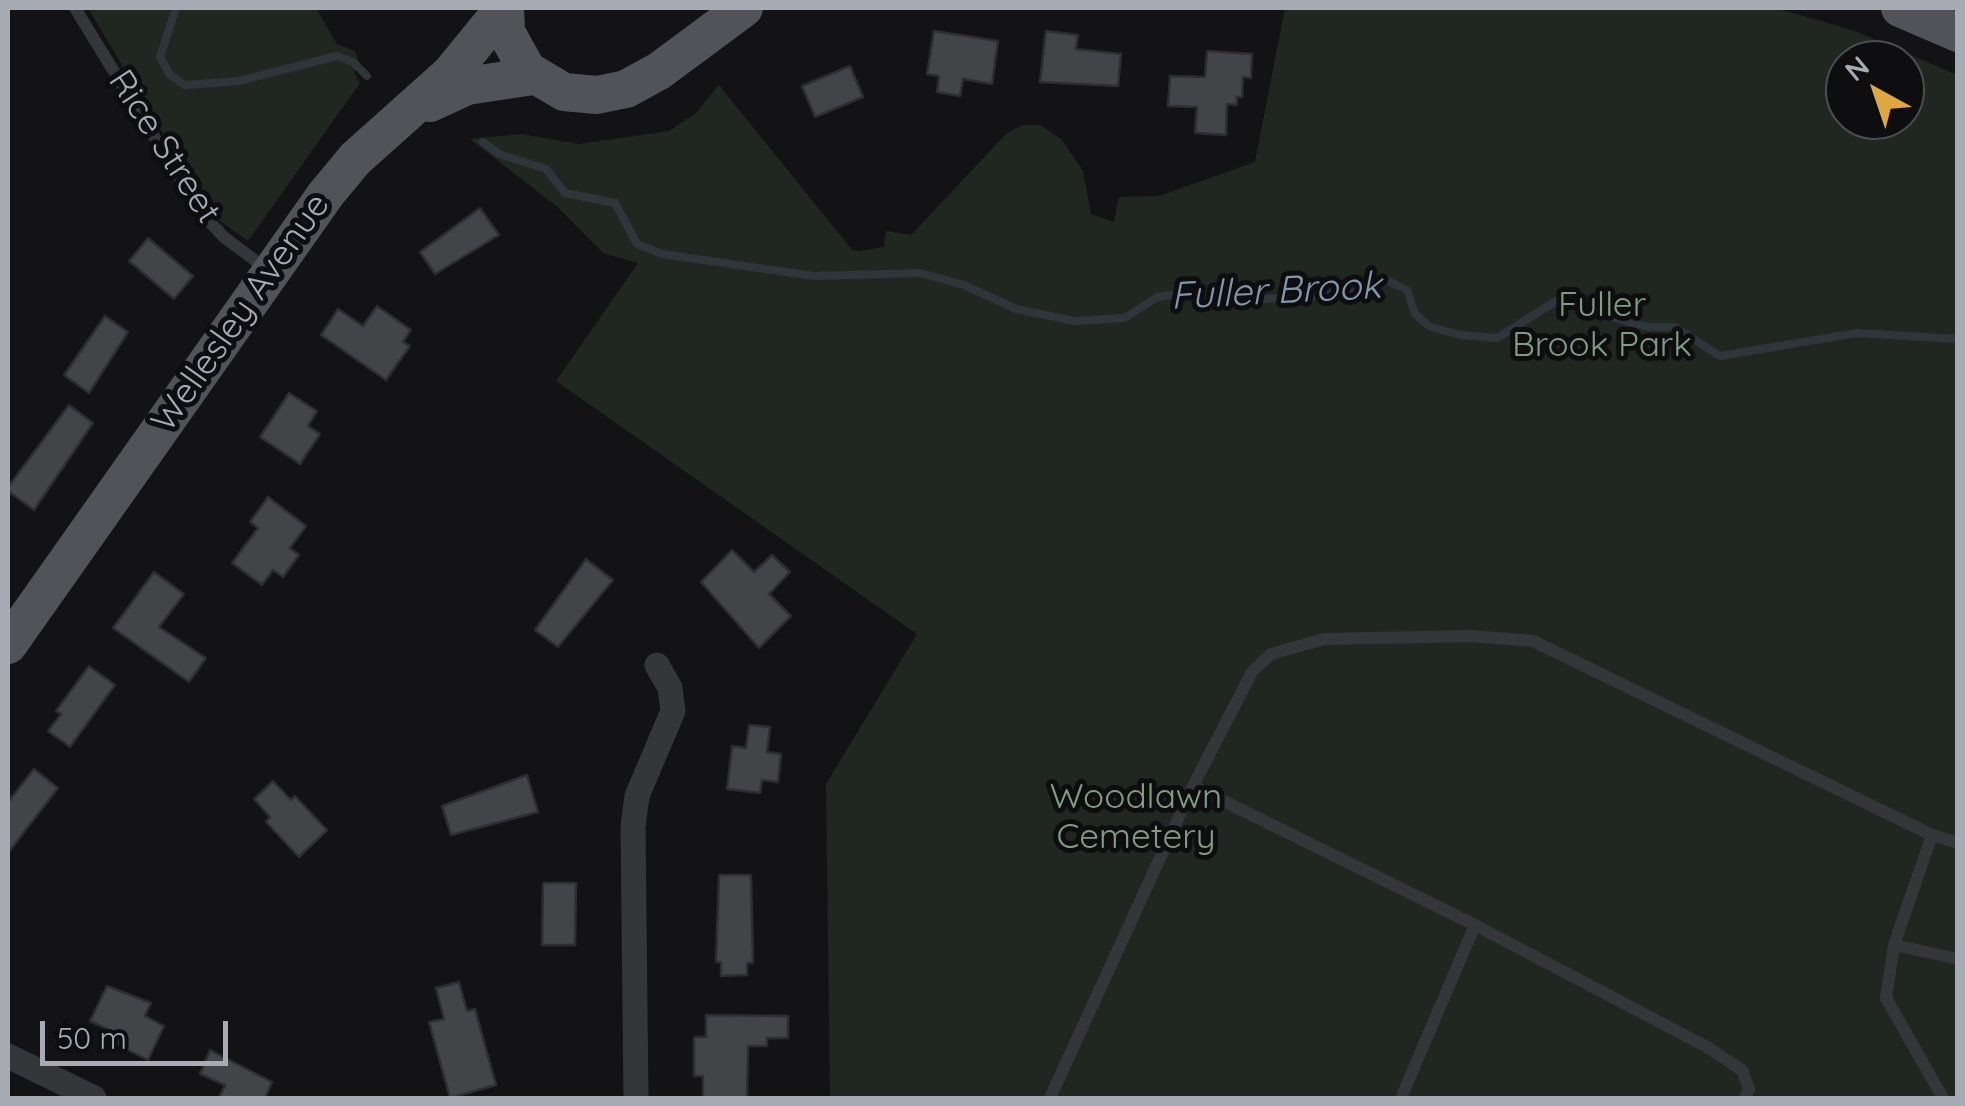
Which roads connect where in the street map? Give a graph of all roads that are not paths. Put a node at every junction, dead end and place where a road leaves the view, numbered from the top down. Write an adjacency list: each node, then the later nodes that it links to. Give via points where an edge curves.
1 (75, 8): 10 (lane, Rice Street, via 200,212)
2 (505, 8): 8 (main road, via 511,44); 9 (main road, Wellesley Avenue)
3 (699, 8): 7 (main road)
4 (744, 8): 7 (main road)
5 (1900, 8): 6 (main road)
6 (1958, 32)
7 (682, 54): 8 (main road, via 626,89 597,95 564,92)
8 (533, 76): 9 (main road, via 467,86)
9 (404, 118): 10 (main road, Wellesley Avenue, via 346,169)
10 (270, 271): 11 (main road, Wellesley Avenue)
11 (8, 645)
12 (657, 664): 21 (street, via 674,711 638,796 633,826)
13 (1193, 786): 14 (lane, via 1252,672 1271,654 1324,639 1517,640 1561,651); 16 (lane); 22 (lane)
14 (1932, 835): 15 (lane); 17 (lane)
15 (1958, 843)
16 (1475, 925): 23 (lane); 24 (lane, via 1707,1047 1742,1070)
17 (1894, 945): 18 (lane); 25 (lane, via 1886,998)
18 (1958, 959)
19 (8, 1056): 20 (street)
20 (94, 1098)
21 (636, 1098)
22 (1050, 1098)
23 (1400, 1098)
24 (1745, 1098)
25 (1943, 1098)

